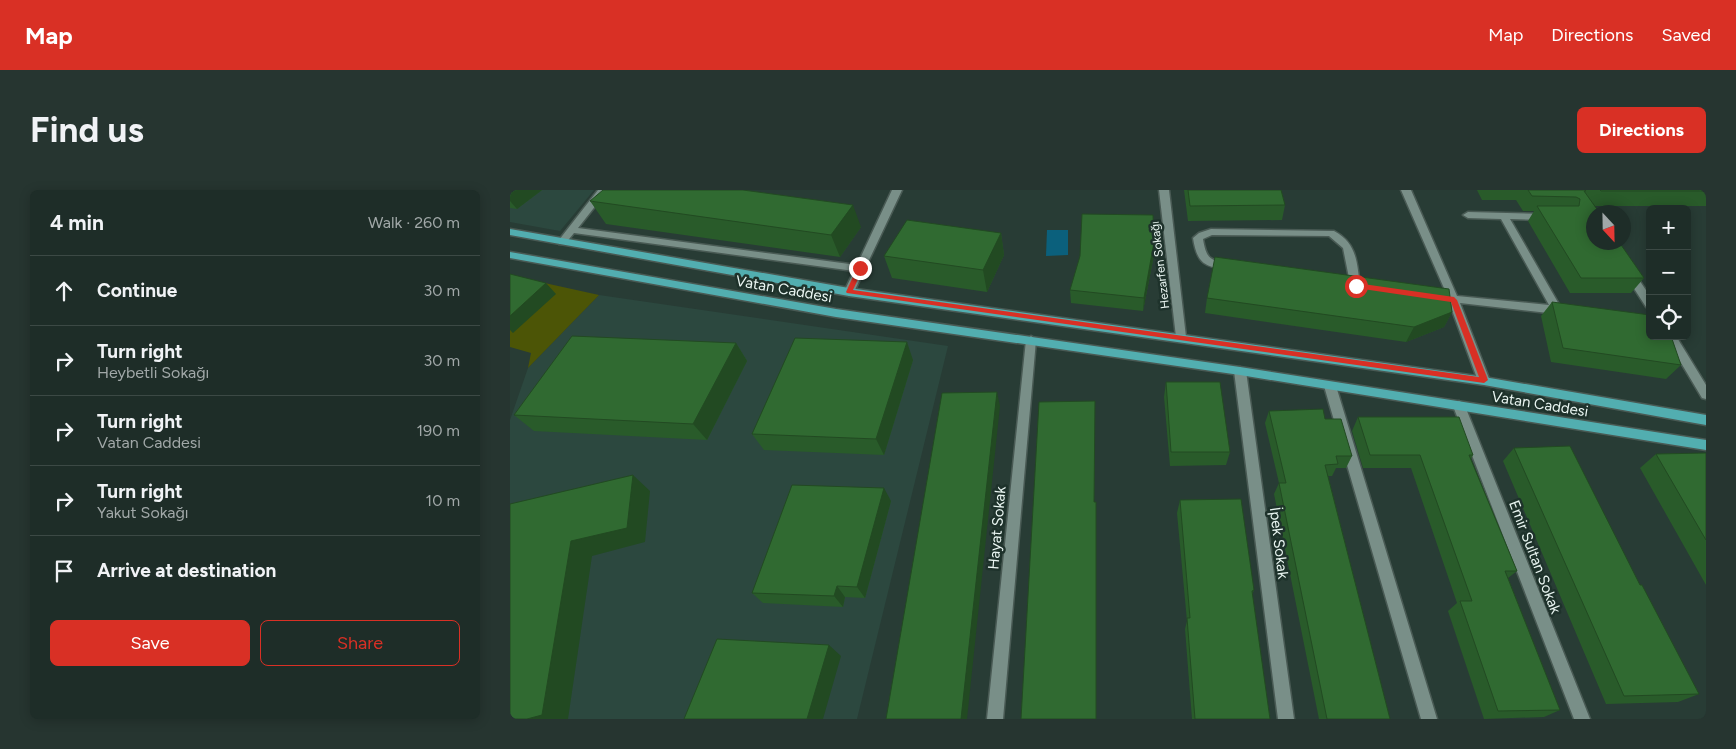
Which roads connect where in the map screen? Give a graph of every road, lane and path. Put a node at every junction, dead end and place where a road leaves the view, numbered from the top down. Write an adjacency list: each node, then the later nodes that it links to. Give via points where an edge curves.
1 (603, 190): 8 (street)
2 (897, 190): 13 (street)
3 (1164, 190): 22 (street, Hezarfen Sokağı)
4 (1406, 190): 19 (street)
5 (1468, 215): 6 (street)
6 (1504, 216): 7 (street); 20 (street)
7 (1558, 217)
8 (572, 230): 10 (street); 13 (street)
9 (510, 232): 10 (main road, Vatan Caddesi)
10 (562, 242): 16 (main road, Vatan Caddesi)
11 (510, 255): 23 (main road, Vatan Caddesi, via 836,313)
12 (1623, 266): 18 (street)
13 (860, 268): 16 (street)
14 (1242, 269): 15 (street, via 1213,265 1203,260 1198,238 1211,232 1331,233 1342,238 1348,246)
15 (1356, 286)
16 (849, 292): 22 (main road, Vatan Caddesi)
17 (1424, 296): 19 (street)
18 (1646, 298)
19 (1454, 300): 20 (street); 26 (street)
20 (1557, 310): 21 (street)
21 (1576, 311)
22 (1181, 337): 26 (main road, Vatan Caddesi)
23 (1031, 340): 25 (main road, Vatan Caddesi); 32 (street, Hayat Sokak)
24 (1672, 340): 28 (street)
25 (1240, 371): 27 (main road, Vatan Caddesi); 33 (street, İpek Sokak)
26 (1484, 380): 30 (main road, Vatan Caddesi)
27 (1330, 386): 29 (main road, Vatan Caddesi); 34 (street)
28 (1706, 395)
29 (1459, 406): 31 (main road, Vatan Caddesi); 35 (street, Emir Sultan Sokak)
30 (1706, 420)
31 (1706, 445)
32 (995, 719)
33 (1286, 719)
34 (1429, 719)
35 (1582, 719)

